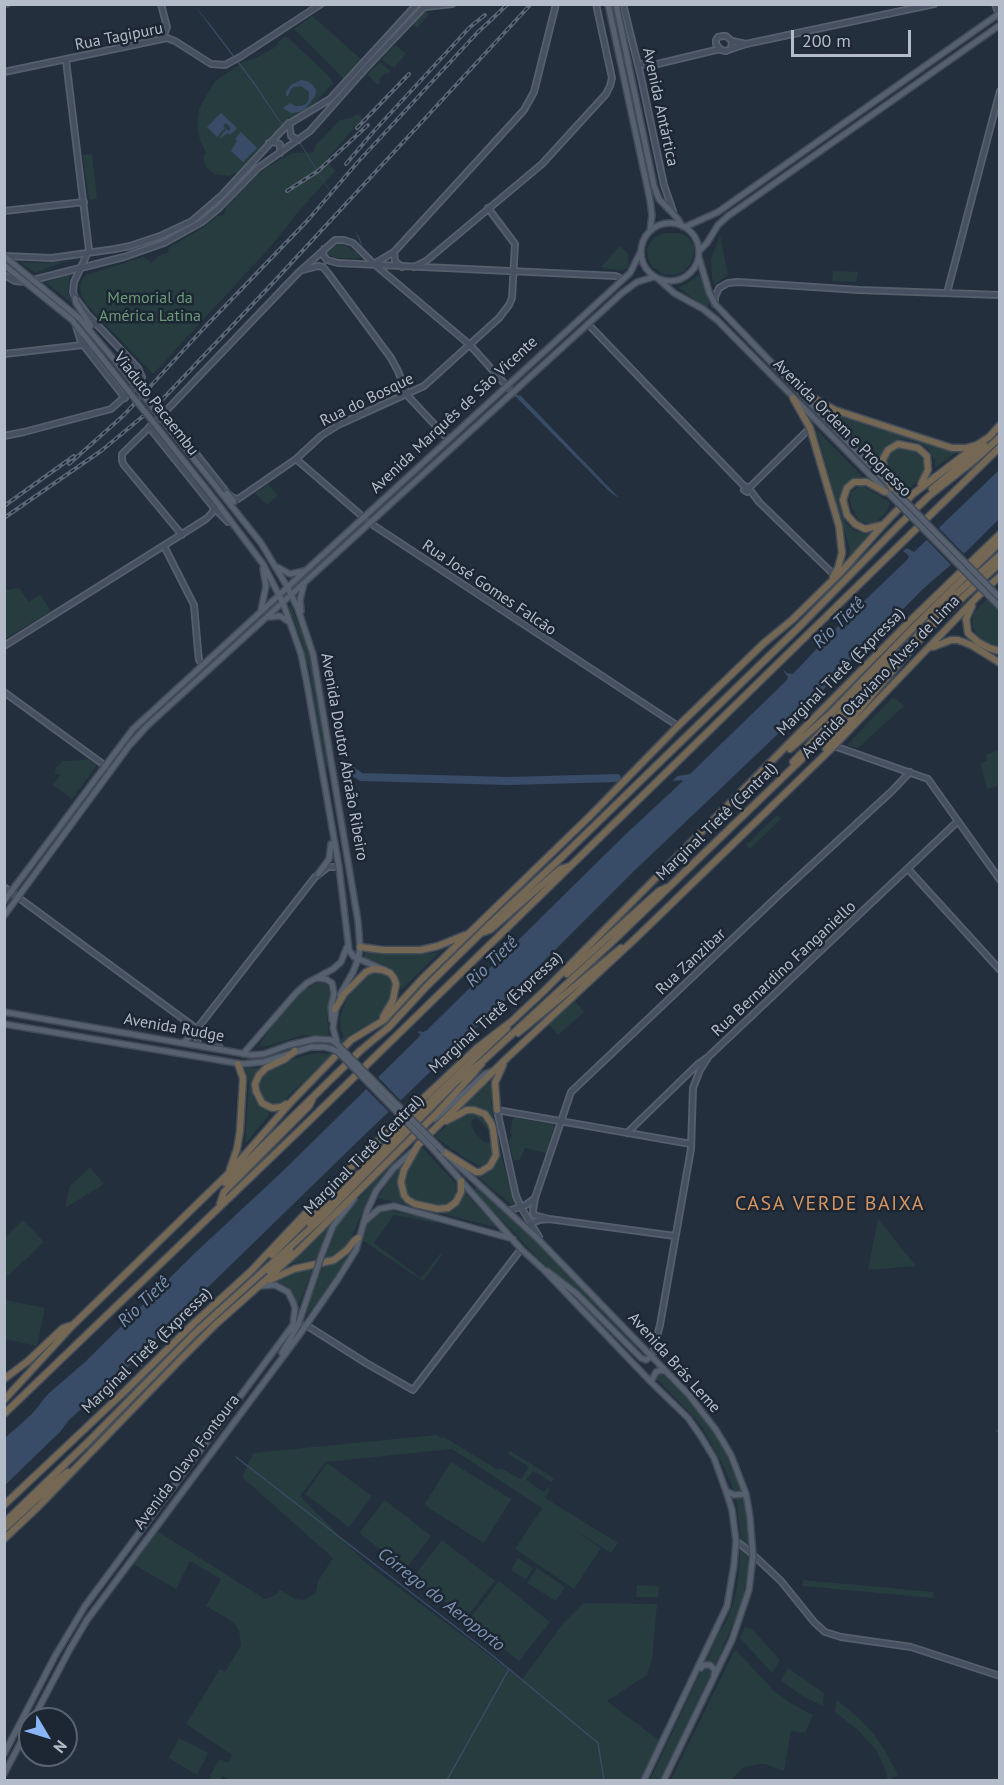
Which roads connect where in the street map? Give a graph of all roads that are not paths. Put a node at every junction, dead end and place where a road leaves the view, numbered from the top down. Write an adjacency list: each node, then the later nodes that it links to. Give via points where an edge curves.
1 (161, 4): 14 (street, via 166,22)
2 (321, 4): 14 (street, Rua Tagipuru, via 225,65 211,64 176,41)
3 (452, 4): 11 (street)
4 (556, 4): 42 (street, via 528,105)
5 (596, 4): 32 (street, via 611,71 610,89 542,164)
6 (608, 4): 36 (main road, Avenida Antártica, via 651,208)
7 (616, 4): 34 (main road, Avenida Antártica, via 656,194)
8 (623, 4): 20 (street, Avenida Antártica)
9 (934, 4): 16 (street)
10 (995, 4): 12 (street)
11 (422, 6): 25 (street, via 330,99); 27 (street)
12 (999, 15): 35 (main road, via 718,212)
13 (999, 25): 39 (main road, via 728,216)
14 (164, 38): 19 (street, Rua Tagipuru)
15 (732, 41): 16 (street); 17 (street, via 720,36 716,40); 18 (street)
16 (746, 44): 18 (street)
17 (718, 48): 18 (street); 21 (street)
18 (732, 49)
19 (66, 60): 22 (street, Rua Tagipuru); 31 (street)
20 (638, 63): 21 (street); 23 (street, Avenida Antártica)
21 (649, 66): 23 (street)
22 (4, 72)
23 (641, 76): 34 (street, Avenida Antártica)
24 (999, 91): 62 (street)
25 (306, 114): 26 (street); 27 (street)
26 (289, 123): 28 (street, via 289,134); 29 (street)
27 (310, 123): 28 (street)
28 (298, 140): 30 (street)
29 (269, 143): 30 (street, via 280,144); 38 (street, via 192,221 146,241)
30 (280, 153): 46 (street, via 191,229 161,244)
31 (84, 202): 33 (street); 41 (street)
32 (488, 208): 44 (street); 54 (street, Rua do Bosque, via 515,242)
33 (4, 211)
34 (674, 215): 35 (main road, Avenida Antártica)
35 (684, 226): 36 (main road, via 666,223); 39 (main road, via 697,239)
36 (650, 231): 40 (main road)
37 (324, 249): 47 (street, via 327,260); 48 (street, via 339,239 353,243); 55 (street)
38 (102, 250): 41 (street); 46 (street)
39 (700, 250): 45 (main road)
40 (641, 251): 58 (main road, via 646,268); 60 (main road, Avenida Marquês de São Vicente, via 630,273)
41 (89, 252): 43 (street, via 52,258); 50 (street)
42 (394, 252): 48 (street); 51 (street, via 395,261)
43 (4, 256): 59 (main road)
44 (431, 256): 52 (street); 53 (street, via 435,264)
45 (699, 258): 58 (main road, via 695,268 682,279 669,282); 65 (main road, Avenida Ordem e Progresso)
46 (103, 262): 50 (street)
47 (338, 263): 48 (street); 56 (street, via 330,266)
48 (374, 264): 51 (street); 70 (street)
49 (4, 265): 61 (main road, Viaduto Pacaembu)
50 (81, 267): 59 (street); 64 (street, via 73,286)
51 (402, 267): 52 (street)
52 (414, 267): 53 (street)
53 (444, 268): 54 (street)
54 (514, 271): 60 (street); 70 (street, Rua do Bosque, via 509,305)
55 (298, 273): 56 (street, via 318,266); 79 (street)
56 (328, 273): 76 (street, via 395,364)
57 (4, 275): 61 (street)
58 (655, 277): 67 (main road, Avenida Marquês de São Vicente, via 631,285); 78 (main road, Avenida Ordem e Progresso, via 717,320)
59 (33, 279): 61 (street); 68 (main road)
60 (622, 279): 73 (main road, Avenida Marquês de São Vicente)
61 (25, 282): 66 (main road, Viaduto Pacaembu)
62 (947, 293): 63 (street); 65 (street, via 738,282 719,288)
63 (999, 295)
64 (75, 298): 68 (main road); 77 (street, via 140,370 141,380)
65 (715, 304): 74 (main road, Avenida Ordem e Progresso)
66 (75, 324): 69 (street); 71 (main road, Viaduto Pacaembu)
67 (588, 324): 75 (main road, Avenida Marquês de São Vicente); 92 (street)
68 (93, 333): 95 (main road, Viaduto Pacaembu, bridge)
69 (83, 345): 71 (street); 72 (street); 77 (street)
70 (470, 345): 73 (street); 76 (street, Rua do Bosque, via 424,386)
71 (96, 350): 99 (main road, Viaduto Pacaembu, bridge)
72 (4, 354)
73 (506, 385): 75 (street); 87 (main road, Avenida Marquês de São Vicente)
74 (799, 390): 89 (highway, via 835,410 934,442 958,448); 93 (main road, Avenida Ordem e Progresso)
75 (513, 393): 105 (main road, Avenida Marquês de São Vicente)
76 (406, 395): 87 (street); 91 (street, Rua do Bosque, via 338,425)
77 (125, 398): 84 (street, via 111,409)
78 (793, 398): 82 (highway); 94 (main road, Avenida Ordem e Progresso)
79 (164, 413): 81 (street); 83 (street)
80 (999, 425): 86 (highway)
81 (149, 427): 88 (street); 108 (street, via 124,450 121,459)
82 (810, 428): 92 (street); 116 (highway, via 841,536 842,553)
83 (178, 430): 88 (street); 95 (street)
84 (4, 436)
85 (999, 436): 97 (highway)
86 (988, 437): 89 (highway); 97 (highway)
87 (448, 440): 102 (main road, Avenida Marquês de São Vicente)
88 (161, 443): 100 (street)
89 (977, 445): 96 (highway)
90 (999, 447): 148 (highway)
91 (296, 459): 95 (street, Rua do Bosque, via 240,498); 102 (street, Rua José Gomes Falcão)
92 (748, 488): 116 (street)
93 (892, 488): 96 (highway, via 883,459 893,446 907,445 922,451 928,461 927,476); 98 (main road, Avenida Ordem e Progresso)
94 (885, 492): 98 (main road, Avenida Ordem e Progresso); 106 (highway, via 867,482 854,482 843,500 847,515 855,524 866,528)
95 (225, 494): 114 (main road, Avenida Doutor Abraão Ribeiro)
96 (913, 494): 106 (highway)
97 (929, 496): 161 (highway)
98 (897, 498): 124 (main road, Avenida Ordem e Progresso, bridge)
99 (215, 500): 104 (main road, Avenida Doutor Abraão Ribeiro)
100 (214, 508): 101 (street); 103 (street)
101 (222, 516): 103 (street); 104 (street)
102 (363, 518): 105 (street, Rua José Gomes Falcão); 115 (main road, Avenida Marquês de São Vicente)
103 (206, 519): 108 (street)
104 (231, 522): 113 (main road, Avenida Doutor Abraão Ribeiro)
105 (370, 523): 118 (main road, Avenida Marquês de São Vicente); 138 (street, Rua José Gomes Falcão)
106 (883, 525): 119 (highway)
107 (999, 534): 140 (highway, Marginal Tietê (Expressa))
108 (182, 535): 110 (street)
109 (999, 542): 131 (highway)
110 (164, 546): 132 (street); 136 (street, via 194,605)
111 (999, 555): 145 (highway, Marginal Tietê (Central), via 953,597)
112 (999, 563): 141 (highway, via 927,630)
113 (262, 564): 121 (main road, Avenida Doutor Abraão Ribeiro); 127 (main road, via 266,586)
114 (275, 565): 115 (main road, via 290,574); 120 (main road, Avenida Doutor Abraão Ribeiro)
115 (308, 569): 120 (main road, Avenida Marquês de São Vicente)
116 (835, 573): 119 (highway)
117 (999, 577): 123 (highway, Avenida Otaviano Alves de Lima)
118 (305, 583): 122 (main road, Avenida Marquês de São Vicente); 130 (main road, via 300,604)
119 (828, 586): 138 (highway)
120 (288, 588): 121 (main road, Avenida Marquês de São Vicente); 122 (main road, Avenida Doutor Abraão Ribeiro)
121 (280, 595): 125 (main road, Avenida Doutor Abraão Ribeiro); 127 (main road, Avenida Marquês de São Vicente)
122 (291, 595): 125 (main road, Avenida Marquês de São Vicente); 130 (main road, Avenida Doutor Abraão Ribeiro)
123 (977, 597): 133 (highway, via 966,619 968,633); 134 (highway, Avenida Otaviano Alves de Lima)
124 (997, 598): 126 (main road, Avenida Ordem e Progresso)
125 (283, 603): 128 (main road, Avenida Marquês de São Vicente); 129 (main road, Avenida Doutor Abraão Ribeiro)
126 (999, 607)
127 (260, 613): 136 (main road, Avenida Marquês de São Vicente)
128 (266, 619): 129 (main road, via 277,616); 143 (main road, Avenida Marquês de São Vicente, via 141,732)
129 (290, 622): 147 (main road, Avenida Doutor Abraão Ribeiro, via 307,684)
130 (303, 624): 155 (main road, Avenida Doutor Abraão Ribeiro, via 319,682)
131 (907, 633): 140 (highway, via 831,713); 145 (highway, via 893,657)
132 (4, 646)
133 (999, 651)
134 (926, 652): 135 (highway, via 944,642 958,640); 139 (highway, Avenida Otaviano Alves de Lima)
135 (999, 663)
136 (202, 665): 142 (main road, Avenida Marquês de São Vicente, via 133,729)
137 (4, 692): 142 (street)
138 (678, 726): 160 (highway)
139 (834, 746): 141 (highway, Avenida Otaviano Alves de Lima); 144 (street)
140 (777, 757): 169 (highway, Marginal Tietê (Expressa))
141 (818, 762): 162 (highway, Avenida Otaviano Alves de Lima)
142 (105, 765): 143 (street); 156 (main road, Avenida Marquês de São Vicente)
143 (111, 770): 157 (main road, Avenida Marquês de São Vicente)
144 (910, 772): 146 (street, via 930,781); 196 (street, Rua Zanzibar, via 574,1089)
145 (785, 774): 153 (highway, Marginal Tietê (Central))
146 (958, 821): 150 (street, Rua Bernardino Fanganiello); 152 (street)
147 (332, 833): 149 (main road, Avenida Doutor Abraão Ribeiro); 151 (main road, via 331,854)
148 (570, 866): 161 (highway, via 560,869 490,930); 208 (highway)
149 (339, 867): 151 (street, via 328,867); 155 (main road, via 347,872); 163 (main road, Avenida Doutor Abraão Ribeiro)
150 (908, 869): 166 (street); 186 (street, Rua Bernardino Fanganiello)
151 (318, 874): 175 (street)
152 (999, 880)
153 (672, 885): 169 (highway, via 659,891); 177 (highway, Marginal Tietê (Central))
154 (4, 887): 156 (street)
155 (353, 890): 164 (main road, Avenida Doutor Abraão Ribeiro)
156 (11, 892): 157 (street); 158 (main road, Avenida Marquês de São Vicente)
157 (18, 897): 159 (main road, Avenida Marquês de São Vicente); 175 (street)
158 (4, 902)
159 (4, 916)
160 (471, 932): 164 (highway, via 426,949); 176 (highway, via 384,1020)
161 (480, 934): 193 (highway, via 389,1027)
162 (636, 938): 177 (highway, via 515,1035); 185 (highway, Avenida Otaviano Alves de Lima)
163 (348, 942): 165 (main road, via 350,953); 168 (main road, via 341,962)
164 (360, 947): 165 (main road, Avenida Doutor Abraão Ribeiro)
165 (357, 959): 167 (main road); 170 (main road, Avenida Doutor Abraão Ribeiro)
166 (999, 970)
167 (390, 973): 170 (highway, via 376,969 366,972); 176 (highway, via 396,984 393,1000)
168 (316, 978): 174 (main road, via 332,983); 184 (main road, via 287,1001)
169 (545, 990): 172 (highway, Marginal Tietê (Expressa))
170 (335, 1009): 174 (main road, Avenida Doutor Abraão Ribeiro)
171 (4, 1012): 178 (main road, Avenida Rudge)
172 (512, 1021): 202 (highway); 221 (highway, Marginal Tietê (Expressa), via 444,1078 359,1159)
173 (4, 1024): 187 (main road, Avenida Rudge)
174 (333, 1028): 179 (main road, Avenida Doutor Abraão Ribeiro)
175 (198, 1029): 178 (main road); 180 (street); 181 (street)
176 (369, 1030): 194 (highway, via 351,1040)
177 (507, 1037): 188 (highway, Marginal Tietê (Central))
178 (183, 1042): 180 (main road, Avenida Rudge)
179 (337, 1043): 184 (main road, Avenida Rudge, via 315,1039 264,1054); 201 (main road, Avenida Brás Leme, bridge)
180 (198, 1046): 181 (main road, Avenida Rudge); 187 (main road)
181 (221, 1049): 184 (main road, Avenida Rudge)
182 (332, 1049): 183 (main road, Avenida Rudge); 204 (main road, Avenida Brás Leme, bridge)
183 (295, 1051): 189 (main road, Avenida Rudge, via 258,1064); 194 (highway, via 266,1068 255,1084 259,1100 267,1106 281,1107)
184 (243, 1054)
185 (508, 1057): 191 (highway, Avenida Otaviano Alves de Lima); 195 (highway, via 495,1083)
186 (708, 1057): 190 (street, Rua Bernardino Fanganiello); 192 (street)
187 (204, 1058): 189 (main road, Avenida Rudge)
188 (484, 1060): 207 (highway, via 436,1114); 214 (highway, Marginal Tietê (Central), via 450,1088)
189 (238, 1064): 203 (highway, via 243,1078 240,1131)
190 (694, 1068): 192 (street); 198 (street, Rua Bernardino Fanganiello)
191 (495, 1069): 197 (highway, Avenida Otaviano Alves de Lima); 224 (main road, bridge, via 442,1112 338,1219)
192 (695, 1081): 199 (street)
193 (316, 1094): 205 (highway, via 221,1187); 208 (highway, via 309,1106 224,1192)
194 (292, 1101): 203 (highway)
195 (496, 1110): 196 (street); 209 (street)
196 (560, 1121): 198 (street); 206 (street, Rua Zanzibar)
197 (433, 1130): 200 (highway); 201 (highway, via 467,1110 480,1111 491,1123 497,1148 494,1162 486,1170 472,1171)
198 (627, 1133): 199 (street)
199 (691, 1144): 215 (street)
200 (418, 1145): 204 (highway, via 402,1176 402,1189 408,1200 448,1208 459,1197); 212 (main road, Avenida Olavo Fontoura, via 380,1186)
201 (443, 1152): 210 (main road, Avenida Brás Leme)
202 (375, 1156): 214 (highway, via 311,1222); 221 (highway)
203 (227, 1175): 205 (highway)
204 (461, 1181): 217 (main road, Avenida Brás Leme)
205 (212, 1190): 227 (highway)
206 (535, 1198): 209 (street); 211 (street, Rua Zanzibar, via 534,1215)
207 (342, 1205): 222 (highway, via 255,1283); 223 (highway)
208 (218, 1207): 238 (highway)
209 (520, 1207): 210 (street); 213 (street)
210 (508, 1210): 218 (main road, Avenida Brás Leme)
211 (549, 1219): 213 (street); 215 (street)
212 (363, 1223): 216 (main road, Avenida Olavo Fontoura); 217 (main road, via 379,1209 394,1206)
213 (530, 1224): 218 (street)
214 (306, 1232): 222 (highway, Marginal Tietê (Central))
215 (675, 1236): 230 (street)
216 (358, 1238): 223 (highway, via 334,1260 294,1269); 229 (main road, Avenida Olavo Fontoura, via 351,1260)
217 (513, 1239): 219 (main road, Avenida Brás Leme)
218 (545, 1247): 230 (main road, Avenida Brás Leme)
219 (521, 1249): 220 (main road, Avenida Brás Leme); 229 (street, via 413,1390)
220 (543, 1269): 230 (main road, via 577,1294 641,1358); 234 (main road, Avenida Brás Leme)
221 (250, 1272): 246 (highway, Marginal Tietê (Expressa))
222 (246, 1285): 247 (highway, Marginal Tietê (Central))
223 (260, 1285): 225 (main road, via 284,1288); 242 (highway, via 179,1360)
224 (306, 1299): 225 (main road, via 298,1310); 226 (main road)
225 (295, 1308): 228 (main road, Avenida Olavo Fontoura)
226 (302, 1310): 228 (main road); 229 (main road)
227 (73, 1325): 233 (highway, via 63,1328); 235 (highway)
228 (295, 1325): 229 (street); 231 (main road); 236 (main road, Avenida Olavo Fontoura)
229 (306, 1325): 231 (main road, Avenida Olavo Fontoura)
230 (652, 1356): 232 (main road, Avenida Brás Leme)
231 (271, 1372): 237 (main road, Avenida Olavo Fontoura)
232 (669, 1374): 234 (main road, via 658,1371); 245 (main road, Avenida Brás Leme, via 716,1430)
233 (4, 1379)
234 (651, 1382): 244 (main road, Avenida Brás Leme, via 700,1435 716,1462)
235 (4, 1400)
236 (232, 1408): 237 (main road, via 233,1414); 239 (main road, Avenida Olavo Fontoura)
237 (240, 1413): 240 (main road, Avenida Olavo Fontoura)
238 (4, 1414)
239 (219, 1425): 240 (main road, via 228,1424); 241 (main road, Avenida Olavo Fontoura)
240 (199, 1469): 243 (main road, Avenida Olavo Fontoura)
241 (184, 1471): 243 (main road); 254 (main road, Avenida Olavo Fontoura)
242 (73, 1472): 248 (highway, via 62,1476); 249 (highway)
243 (193, 1477): 255 (main road, Avenida Olavo Fontoura)
244 (726, 1491): 245 (main road); 250 (main road, Avenida Brás Leme)
245 (746, 1494): 251 (main road, Avenida Brás Leme)
246 (4, 1505)
247 (4, 1523)
248 (4, 1529)
249 (4, 1539)
250 (736, 1541): 252 (street); 256 (main road, Avenida Brás Leme, via 727,1606)
251 (752, 1544): 252 (main road); 253 (main road, Avenida Brás Leme)
252 (746, 1548): 253 (street)
253 (753, 1555): 257 (street, via 785,1585 814,1622 832,1635 911,1647); 258 (main road, Avenida Brás Leme, via 749,1590 740,1619)
254 (85, 1606): 255 (main road, via 83,1615); 260 (main road, Avenida Olavo Fontoura)
255 (87, 1620): 259 (main road, Avenida Olavo Fontoura)
256 (698, 1670): 258 (main road, via 710,1665 715,1670); 264 (main road, Avenida Brás Leme)
257 (999, 1676)
258 (714, 1677): 265 (main road, Avenida Brás Leme)
259 (39, 1707)
260 (8, 1744): 261 (main road); 262 (main road)
261 (18, 1747): 263 (main road)
262 (4, 1754)
263 (4, 1774)
264 (644, 1780)
265 (664, 1780)

